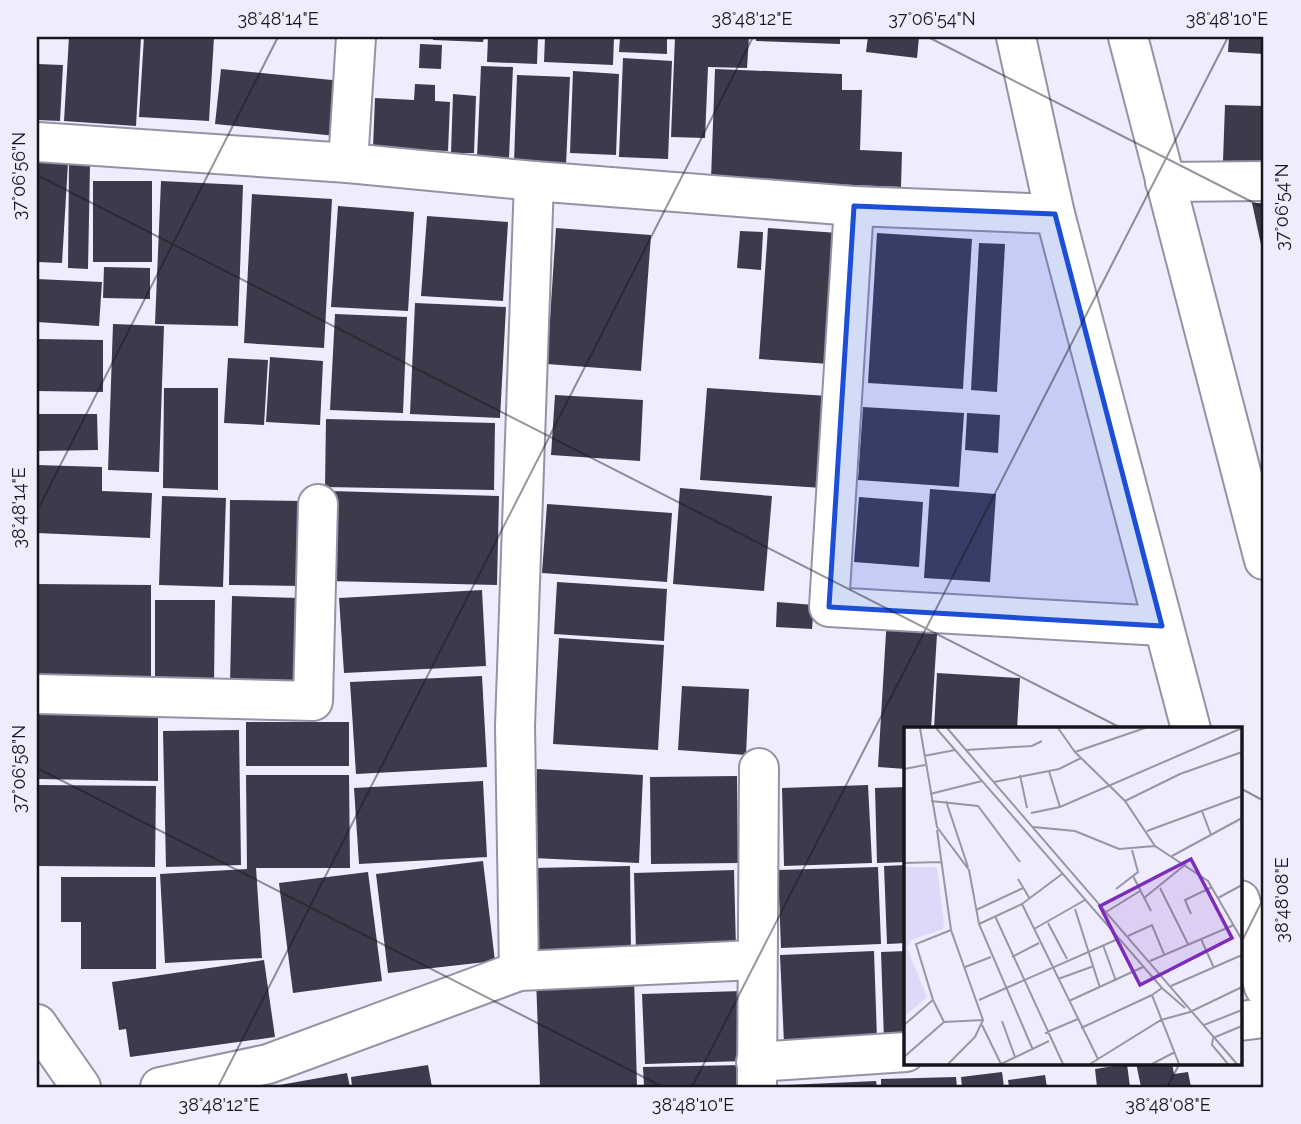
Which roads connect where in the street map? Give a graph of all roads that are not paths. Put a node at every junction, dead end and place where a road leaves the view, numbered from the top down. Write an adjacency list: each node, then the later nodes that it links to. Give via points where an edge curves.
1 (356, 37): 5 (street)
2 (1016, 37): 10 (street)
3 (1128, 37): 8 (street)
4 (37, 142): 5 (street)
5 (348, 163): 6 (street)
6 (534, 181): 9 (street); 19 (street, via 515,726)
7 (1264, 181): 8 (street)
8 (1166, 182): 12 (street)
9 (854, 206): 10 (street); 13 (street, via 828,607)
10 (1055, 214): 13 (street)
11 (318, 504): 14 (street, via 313,701)
12 (1264, 560)
13 (1163, 626): 15 (street)
14 (37, 694)
15 (1190, 727)
16 (759, 768): 18 (street)
17 (1242, 907): 20 (street)
18 (755, 960): 19 (street); 25 (street)
19 (519, 971): 27 (street, via 268,1064)
20 (1264, 987)
21 (1264, 1018): 22 (street)
22 (1242, 1021)
23 (37, 1024): 26 (street)
24 (904, 1052): 25 (street)
25 (757, 1075)
26 (81, 1087)
27 (160, 1087)

